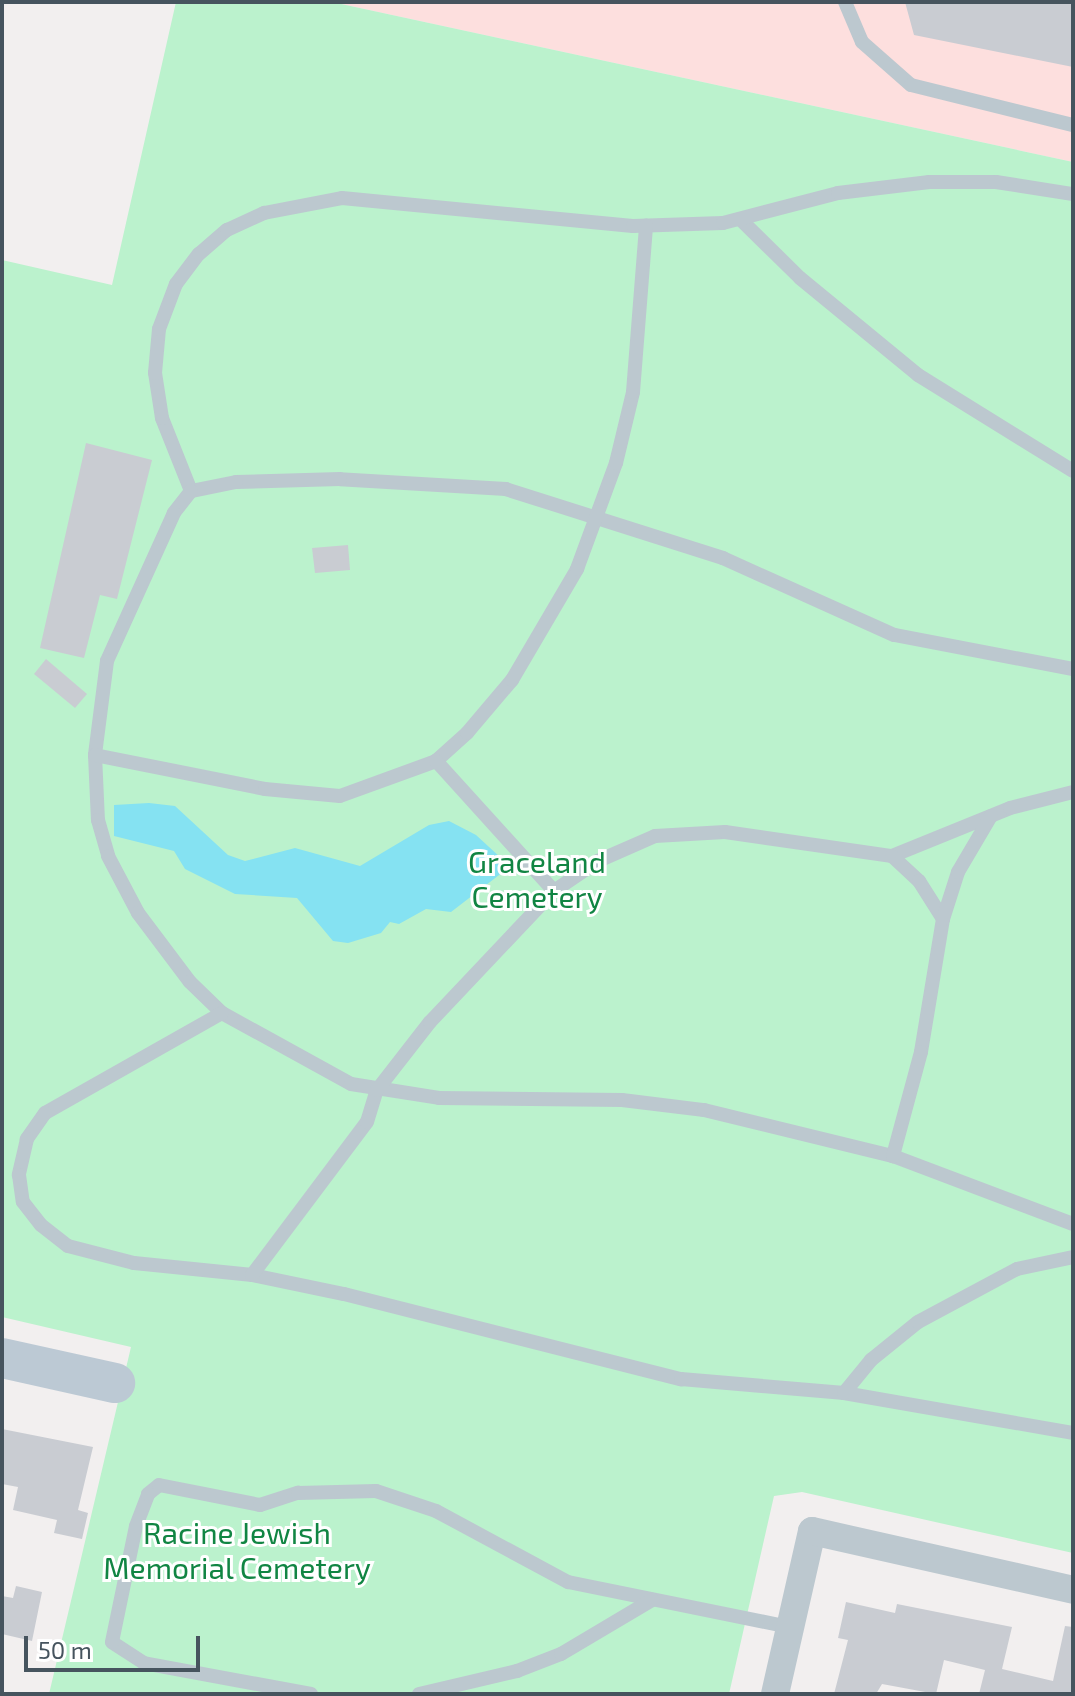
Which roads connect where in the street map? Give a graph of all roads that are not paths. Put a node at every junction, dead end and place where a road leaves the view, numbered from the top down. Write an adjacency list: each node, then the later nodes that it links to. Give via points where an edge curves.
1 (845, 2): 2 (lane, via 862,42 911,85)
2 (1073, 125)
3 (1073, 194): 4 (lane, via 996,182 929,182 838,193)
4 (740, 219): 5 (lane); 6 (lane, via 789,268 918,375)
5 (646, 226): 7 (lane, via 342,198 302,203 227,230 176,284 159,329 155,373 162,418); 8 (lane, via 633,392)
6 (1073, 471)
7 (191, 491): 8 (lane, via 236,482 403,481 506,489); 10 (lane, via 138,585 107,661)
8 (597, 514): 9 (lane, via 723,558 894,635); 11 (lane, via 577,569 512,680)
9 (1073, 669)
10 (95, 755): 11 (lane, via 265,789 340,796); 17 (lane, via 98,820 108,856 138,913)
11 (436, 761): 15 (lane)
12 (1073, 792): 13 (lane)
13 (991, 816): 14 (lane); 16 (lane, via 958,872)
14 (892, 856): 15 (lane, via 770,836 655,836 598,861); 16 (lane, via 919,881)
15 (554, 891): 18 (lane, via 483,962)
16 (943, 919): 19 (lane, via 921,1052)
17 (222, 1013): 18 (lane, via 351,1084); 22 (lane, via 45,1113 27,1139 19,1175 23,1202 68,1246 134,1263)
18 (377, 1090): 19 (lane, via 439,1098 622,1100 704,1110); 22 (lane, via 367,1122)
19 (893, 1156): 20 (lane)
20 (1073, 1224)
21 (1073, 1257): 25 (lane, via 1017,1269 918,1322 871,1360)
22 (252, 1275): 25 (lane, via 681,1379)
23 (2, 1358): 24 (street)
24 (115, 1383)
25 (844, 1393): 26 (lane)
26 (1073, 1433)
27 (1073, 1590): 29 (street, via 812,1531)
28 (652, 1600): 29 (lane); 30 (lane, via 539,1571 436,1511 376,1491 298,1493 260,1505 159,1485 148,1494 136,1526 112,1642 144,1663); 31 (lane, via 531,1666)
29 (790, 1627): 32 (street)
30 (311, 1694)
31 (419, 1694)
32 (775, 1694)

